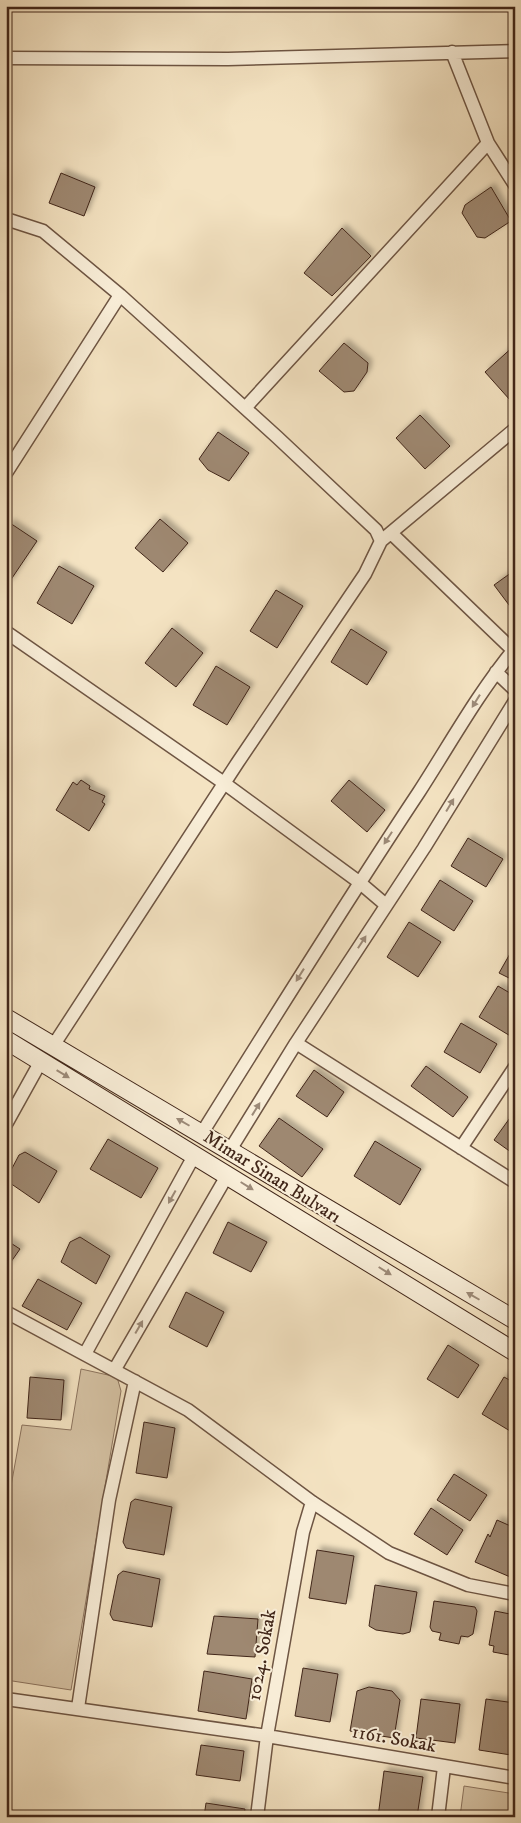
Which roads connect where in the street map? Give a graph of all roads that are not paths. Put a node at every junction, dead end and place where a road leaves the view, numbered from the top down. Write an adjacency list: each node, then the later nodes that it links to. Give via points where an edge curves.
1 (515, 51): 2 (street)
2 (452, 52): 3 (street, via 228,59); 4 (street)
3 (6, 58)
4 (488, 143): 5 (street); 8 (street)
5 (515, 185)
6 (6, 219): 7 (street, via 43,231)
7 (120, 295): 8 (street); 10 (street)
8 (245, 408): 12 (street, via 376,530)
9 (515, 429): 11 (street)
10 (6, 473)
11 (391, 533): 12 (street); 14 (street)
12 (381, 541): 18 (street, via 365,574)
13 (6, 632): 18 (street)
14 (514, 650): 15 (street)
15 (496, 672): 16 (street); 19 (street, one-way to 19)
16 (515, 690)
17 (515, 701): 20 (street, one-way to 17)
18 (224, 783): 19 (street); 24 (street)
19 (359, 882): 20 (street); 28 (street, one-way to 28)
20 (386, 905): 23 (street, one-way to 20)
21 (6, 1018): 24 (main road, Mimar Sinan Bulvarı)
22 (6, 1040): 25 (main road, Mimar Sinan Bulvarı)
23 (296, 1043): 29 (street); 30 (street, one-way to 23)
24 (53, 1046): 28 (main road, Mimar Sinan Bulvarı, one-way to 24)
25 (41, 1060): 27 (street); 31 (main road, Mimar Sinan Bulvarı, one-way to 31)
26 (515, 1067): 29 (street)
27 (6, 1124)
28 (202, 1134): 30 (main road, Mimar Sinan Bulvarı)
29 (461, 1148): 33 (street)
30 (230, 1150): 35 (main road, Mimar Sinan Bulvarı, one-way to 30)
31 (195, 1154): 32 (main road, Mimar Sinan Bulvarı); 37 (street, one-way to 37)
32 (228, 1174): 36 (main road, Mimar Sinan Bulvarı, one-way to 36); 38 (street, one-way to 32)
33 (515, 1182)
34 (6, 1312): 37 (street)
35 (515, 1320)
36 (515, 1352)
37 (85, 1354): 38 (street)
38 (115, 1369): 39 (street)
39 (135, 1381): 40 (street, via 188,1410); 43 (street, via 108,1500)
40 (312, 1502): 41 (street, via 389,1553 468,1585); 44 (street, 1024. Sokak, via 302,1532)
41 (515, 1594)
42 (6, 1699): 43 (street, 1161. Sokak)
43 (78, 1708): 44 (street, 1161. Sokak)
44 (267, 1736): 45 (street, 1161. Sokak); 47 (street, 1024. Sokak)
45 (444, 1766): 46 (street, 1161. Sokak); 48 (street)
46 (515, 1778)
47 (257, 1817)
48 (438, 1817)

